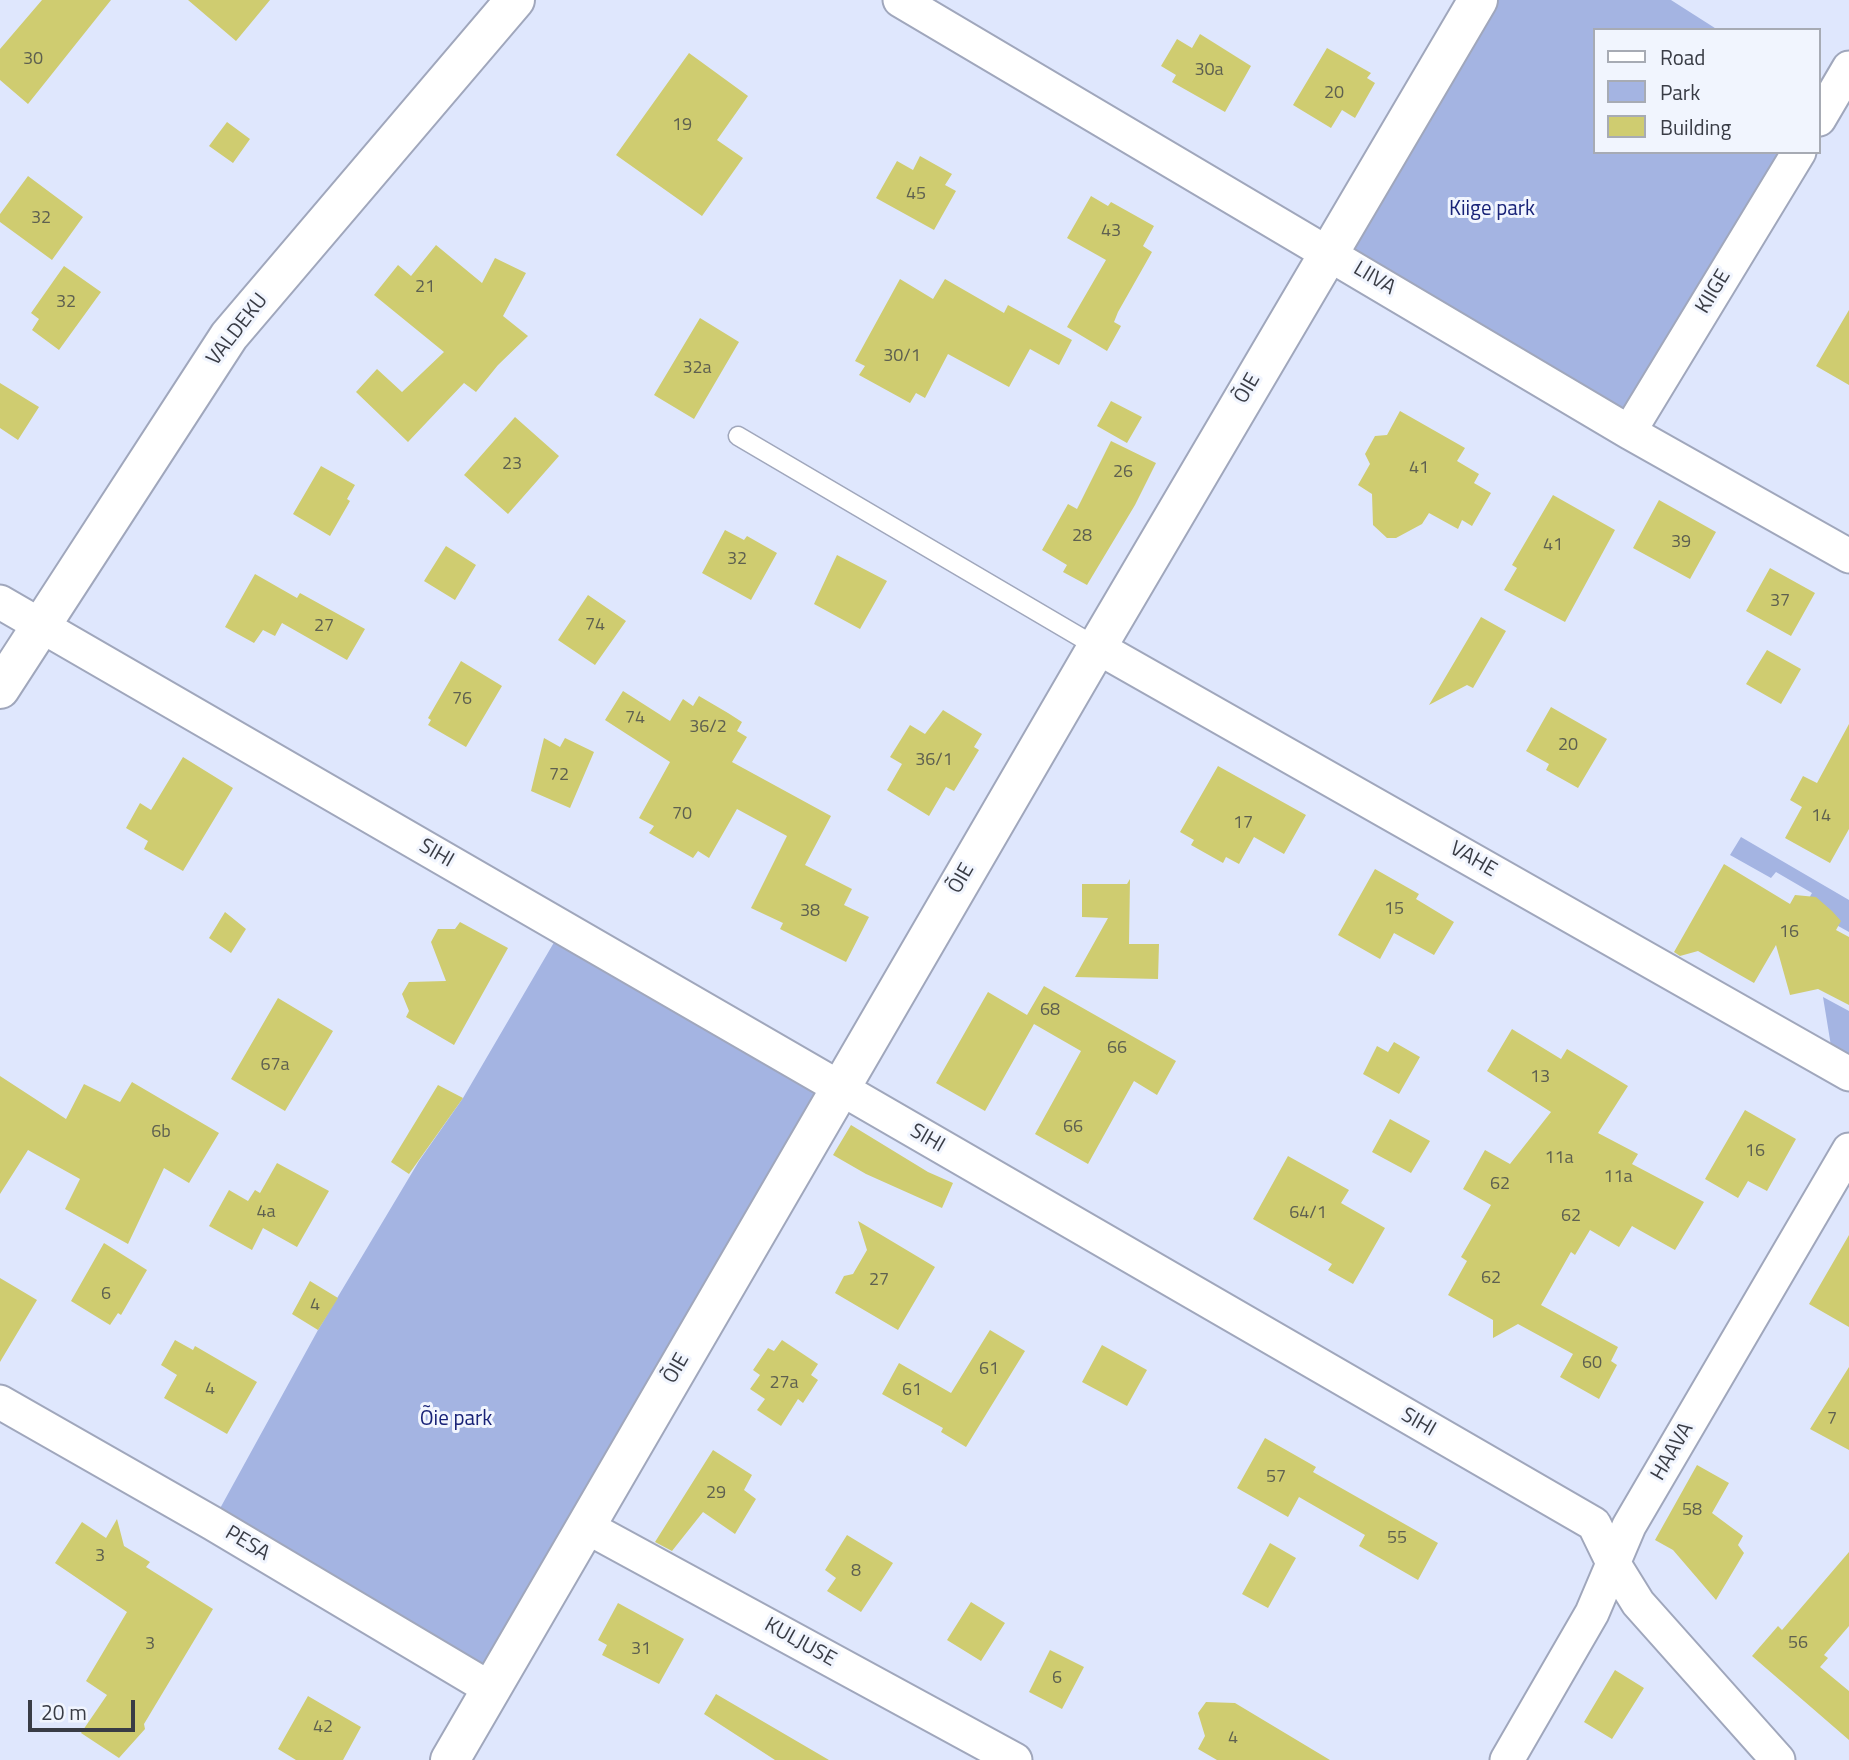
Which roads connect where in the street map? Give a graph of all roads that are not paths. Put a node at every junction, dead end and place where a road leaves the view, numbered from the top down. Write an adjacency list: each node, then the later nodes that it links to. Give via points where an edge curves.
1 (515, 0): 12 (street, VALDEKU, via 229,336)
2 (900, 0): 7 (street, LIIVA)
3 (1478, 0): 7 (street, ÕIE)
4 (1849, 68): 5 (street)
5 (1821, 116)
6 (1798, 154): 8 (street, KIIGE)
7 (1328, 251): 8 (street, LIIVA); 13 (street, ÕIE)
8 (1629, 432): 10 (street, LIIVA)
9 (738, 436): 13 (lane)
10 (1849, 556)
11 (0, 602): 12 (street, SIHI)
12 (39, 625): 14 (street, VALDEKU); 16 (street, SIHI)
13 (1097, 646): 15 (street, VAHE); 16 (street, ÕIE)
14 (0, 689)
15 (1849, 1074)
16 (841, 1090): 19 (street, ÕIE); 20 (street, SIHI, via 1594,1524)
17 (1849, 1150): 20 (street, HAAVA)
18 (0, 1402): 21 (street, PESA)
19 (585, 1526): 21 (street, ÕIE); 23 (street, KULJUSE)
20 (1612, 1561): 24 (street, HAAVA, via 1592,1613); 25 (street, SIHI, via 1638,1603)
21 (491, 1689): 22 (street, ÕIE)
22 (450, 1760)
23 (1015, 1760)
24 (1507, 1760)
25 (1778, 1760)

